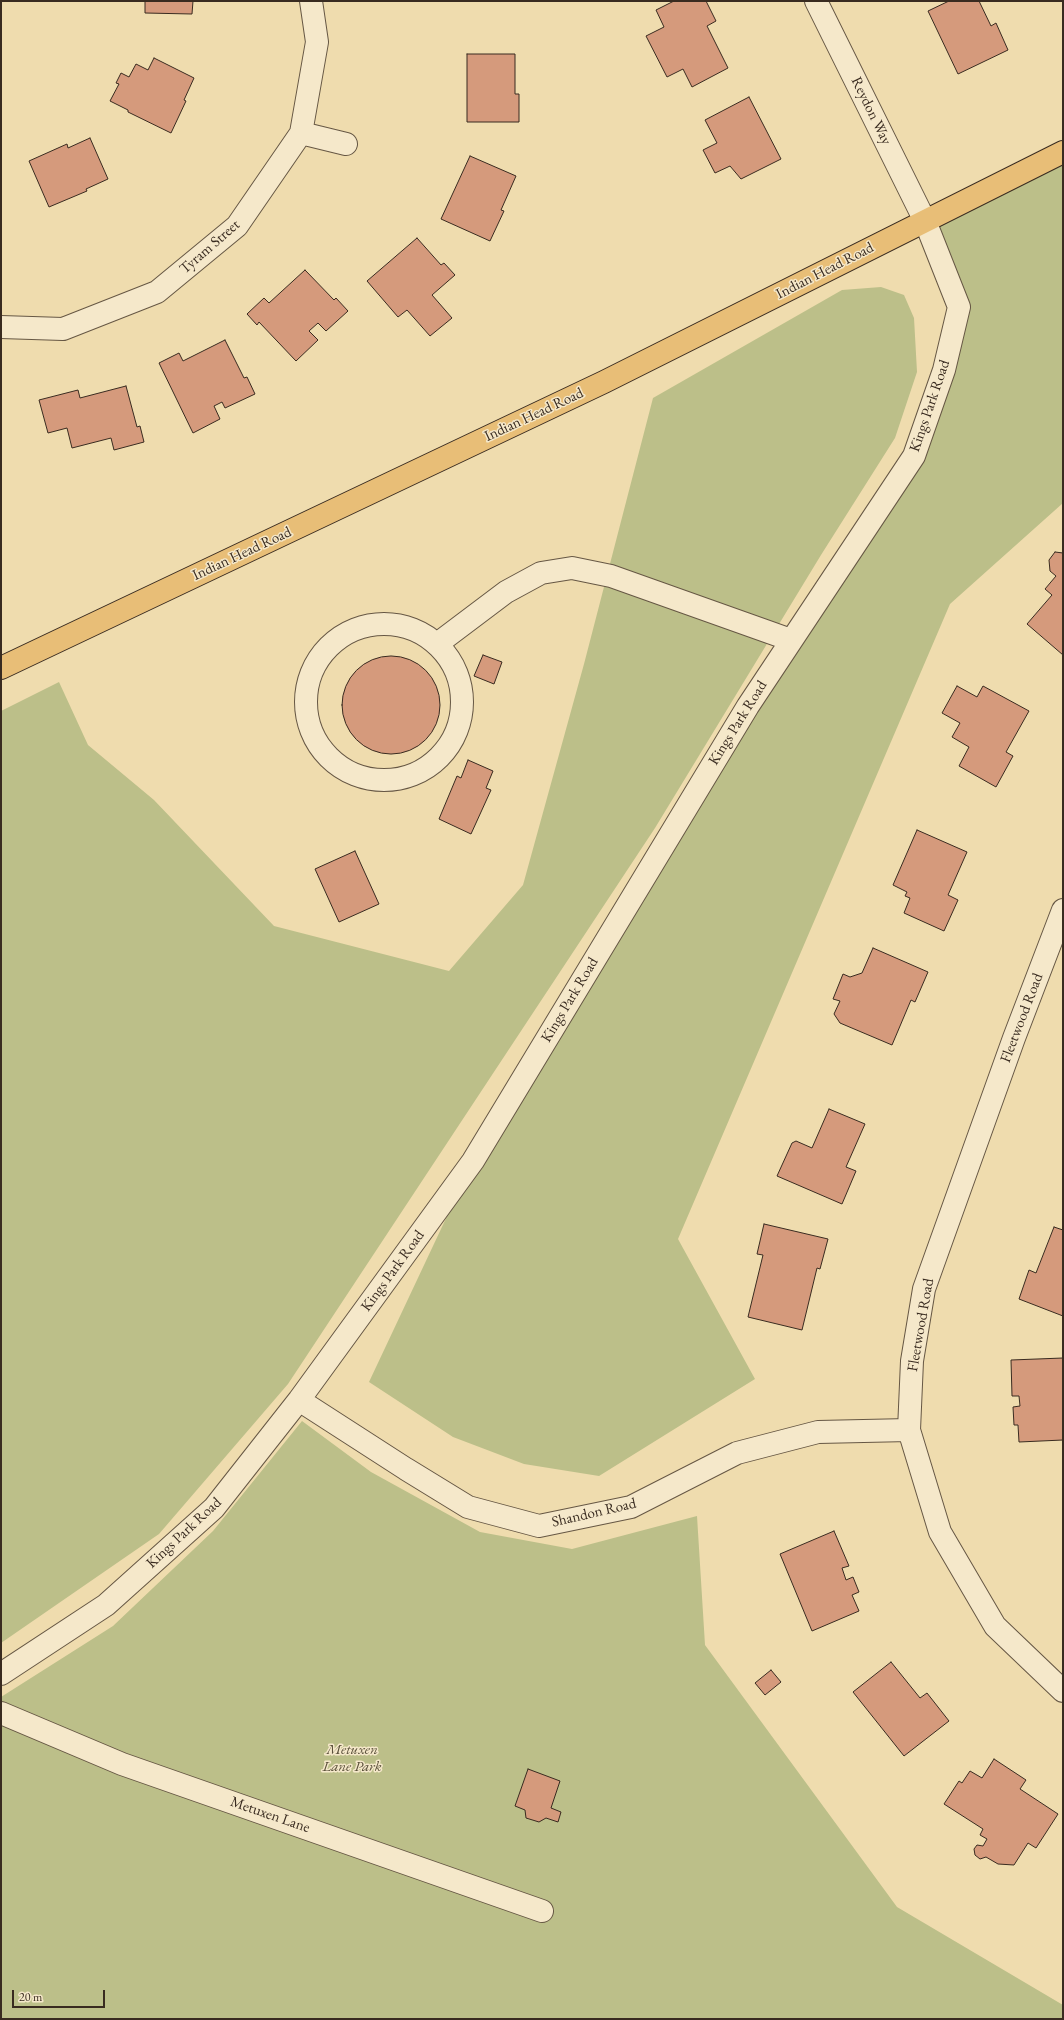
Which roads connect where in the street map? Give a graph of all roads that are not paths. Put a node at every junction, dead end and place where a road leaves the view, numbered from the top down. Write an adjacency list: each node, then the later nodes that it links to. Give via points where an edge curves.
1 (311, 1): 3 (street, Tyram Street, via 317,42)
2 (816, 1): 6 (street, Reydon Way)
3 (301, 134): 4 (street); 7 (street, Tyram Street, via 237,226 157,292 63,329)
4 (346, 144)
5 (1063, 152): 6 (main road, Indian Head Road)
6 (925, 221): 8 (street, Kings Park Road, via 959,307 944,370 914,456); 10 (main road, Indian Head Road, via 597,385)
7 (1, 328)
8 (791, 640): 9 (street, via 611,576 572,568 541,573 506,592); 12 (street, Kings Park Road, via 748,706 473,1161)
9 (437, 644): 9 (street, via 416,630 391,624 366,626 342,636 323,652 310,674 305,699 308,724 319,747 337,765 361,778 387,781 413,776 436,762 453,742 462,717 462,690 454,665)
10 (1, 668)
11 (1063, 910): 13 (street, Fleetwood Road, via 924,1289 912,1361)
12 (299, 1400): 13 (street, Shandon Road, via 468,1506 539,1526 631,1507 737,1453 818,1432); 14 (street, Kings Park Road, via 214,1508 106,1605)
13 (910, 1430): 15 (street, Fleetwood Road, via 940,1532 991,1620)
14 (1, 1674)
15 (1063, 1691)
16 (1, 1713): 17 (street, Metuxen Lane, via 122,1764)
17 (542, 1910)

